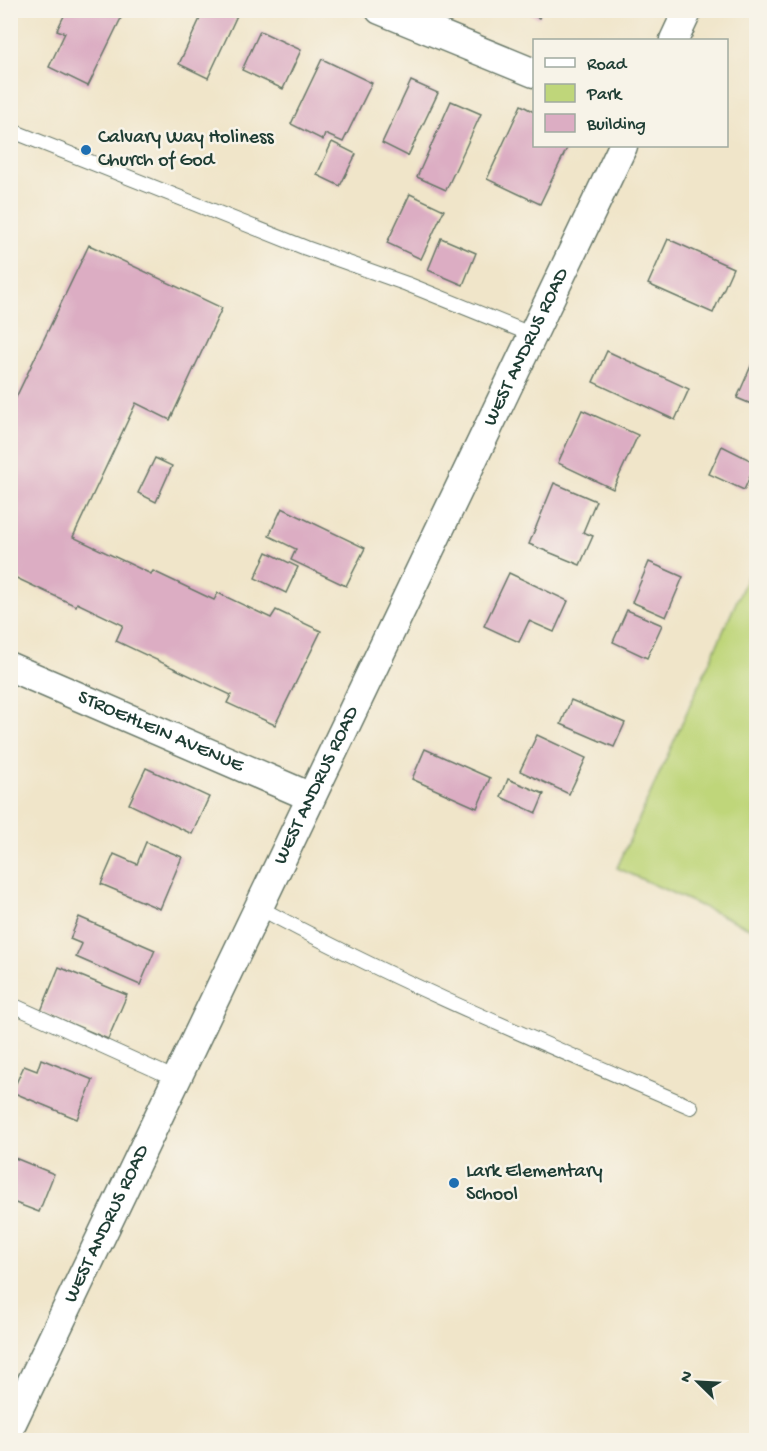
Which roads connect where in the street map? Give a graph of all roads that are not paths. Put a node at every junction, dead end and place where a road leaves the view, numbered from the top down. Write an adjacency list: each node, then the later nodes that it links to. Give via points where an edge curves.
1 (380, 10): 4 (street)
2 (688, 10): 3 (street)
3 (674, 39)
4 (533, 73)
5 (10, 130): 7 (lane)
6 (623, 147): 7 (street, WEST ANDRUS ROAD)
7 (533, 335): 9 (street, WEST ANDRUS ROAD)
8 (10, 667): 9 (street, STROEHLEIN AVENUE)
9 (311, 797): 10 (street, WEST ANDRUS ROAD)
10 (258, 907): 12 (street, WEST ANDRUS ROAD); 13 (lane, via 497,1024)
11 (10, 1004): 12 (lane)
12 (176, 1079): 14 (street, WEST ANDRUS ROAD)
13 (691, 1107)
14 (10, 1427)

